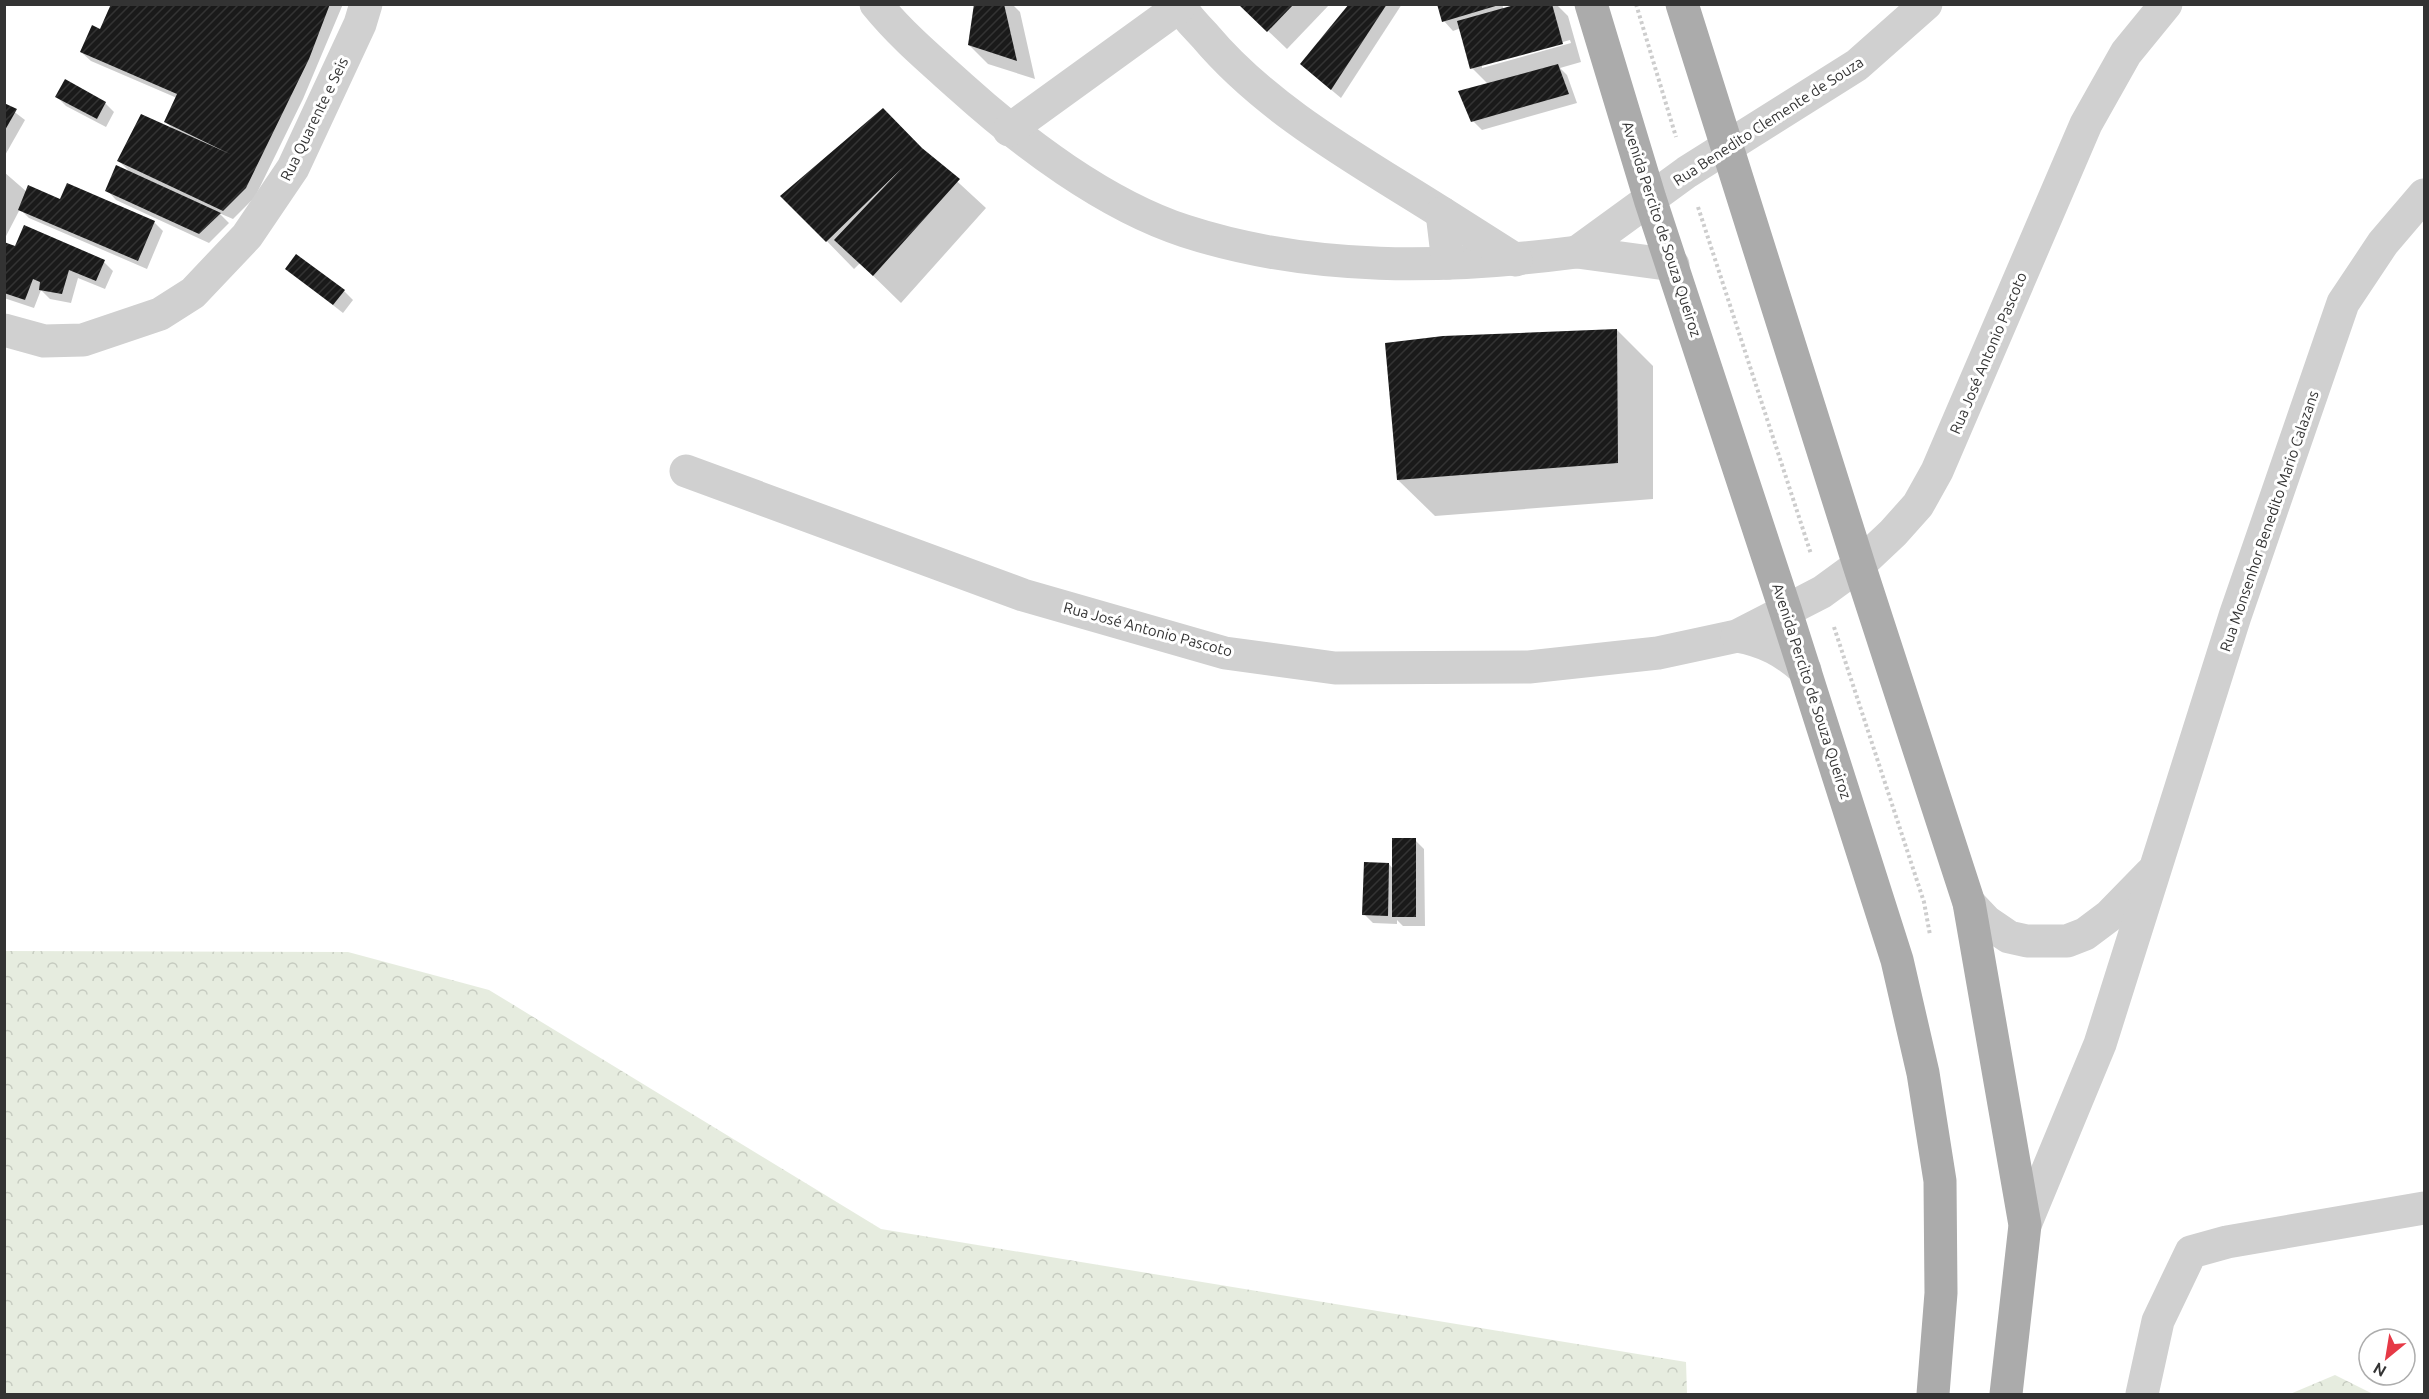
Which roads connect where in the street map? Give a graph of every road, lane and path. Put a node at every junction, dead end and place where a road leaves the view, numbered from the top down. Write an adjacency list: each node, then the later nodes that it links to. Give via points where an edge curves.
1 (366, 4): 17 (street, Rua Quarente e Seis, via 292,168 247,236 193,293 160,314 83,340 44,341)
2 (876, 4): 8 (street, Rua Benedito Clemente de Souza, via 894,26)
3 (1591, 4): 11 (main road, Avenida Percito de Souza Queiroz)
4 (1682, 4): 9 (main road)
5 (1926, 4): 9 (street, Rua Benedito Clemente de Souza, via 1857,65)
6 (2166, 4): 19 (street, Rua José Antonio Pascoto, via 2126,53 2086,124 1937,471 1918,505)
7 (1179, 6): 8 (street); 12 (street, via 1218,52 1260,90 1329,142)
8 (1009, 130): 15 (street, Rua Benedito Clemente de Souza, via 1106,195 1184,231 1318,259 1396,265)
9 (1728, 146): 11 (street, Rua Benedito Clemente de Souza); 19 (main road)
10 (2424, 195): 23 (street, Rua Monsenhor Benedito Mario Calazans, via 2383,243 2343,303 2235,616)
11 (1650, 199): 13 (street, Rua Benedito Clemente de Souza); 16 (main road, Avenida Percito de Souza Queiroz)
12 (1442, 213): 14 (street); 15 (street)
13 (1577, 252): 14 (street, Rua Benedito Clemente de Souza); 16 (street, Rua Benedito Clemente de Souza)
14 (1516, 260): 15 (street, Rua Benedito Clemente de Souza)
15 (1448, 263)
16 (1673, 265): 20 (main road, Avenida Percito de Souza Queiroz)
17 (4, 330)
18 (686, 471): 21 (street, Rua José Antonio Pascoto, via 1023,595 1225,653 1335,668 1529,667 1658,653)
19 (1858, 565): 20 (street, Rua José Antonio Pascoto); 24 (main road)
20 (1786, 612): 21 (street, Rua José Antonio Pascoto); 22 (main road, Avenida Percito de Souza Queiroz)
21 (1737, 636): 22 (street, Rua José Antonio Pascoto, via 1761,640)
22 (1805, 670): 27 (main road, Avenida Percito de Souza Queiroz, via 1897,960 1923,1073 1940,1181 1941,1293)
23 (2156, 868): 24 (street, Rua Monsenhor Benedito Mario Calazans, via 2109,916 2085,934 2067,940 2027,941 2009,937 1987,922); 26 (street, Rua Monsenhor Benedito Mario Calazans, via 2100,1044)
24 (1970, 903): 26 (main road)
25 (2424, 1208): 29 (street, via 2227,1242 2191,1252 2158,1321)
26 (2025, 1225): 28 (main road)
27 (1933, 1395)
28 (2006, 1395)
29 (2142, 1395)

